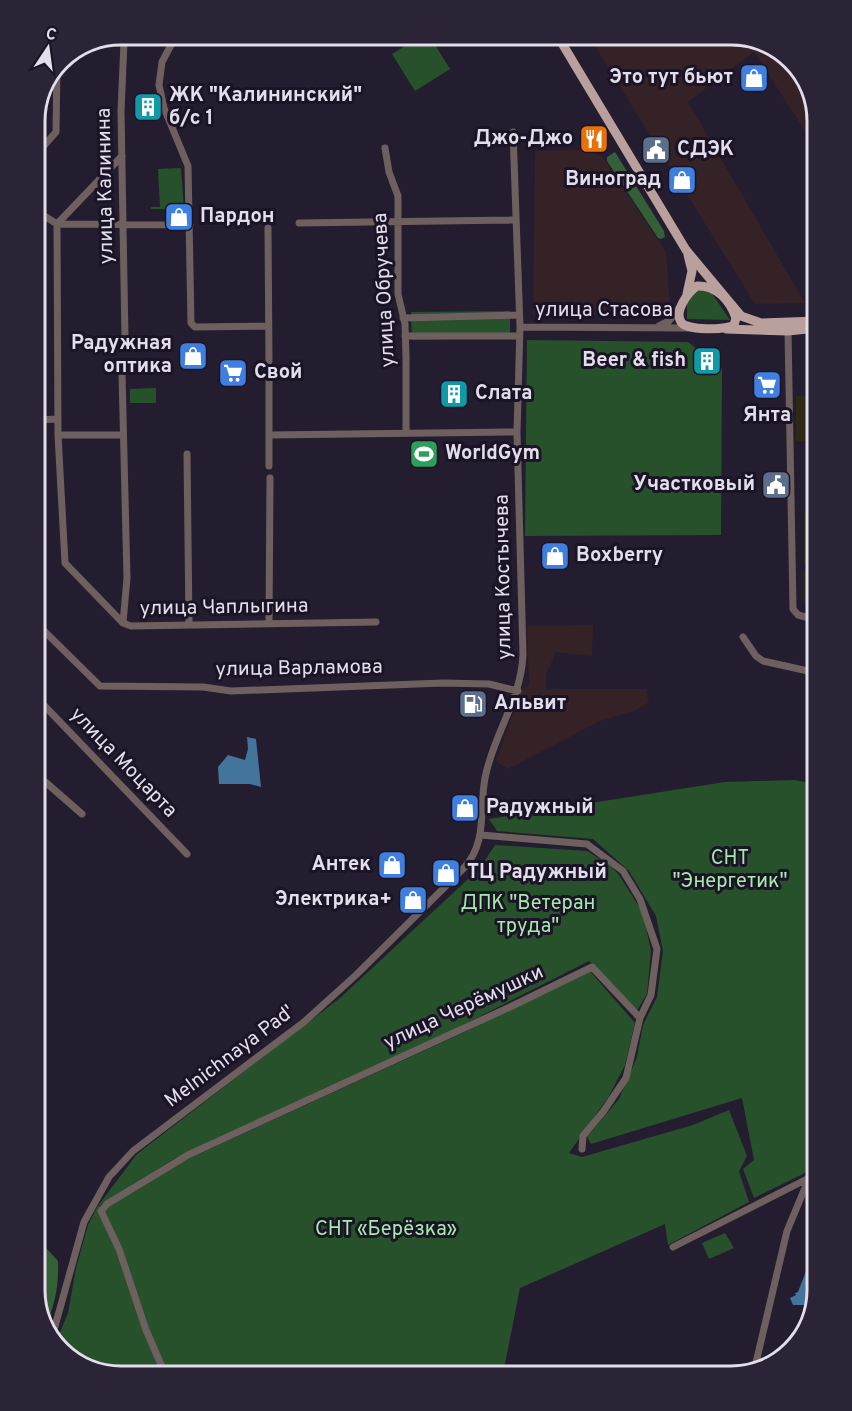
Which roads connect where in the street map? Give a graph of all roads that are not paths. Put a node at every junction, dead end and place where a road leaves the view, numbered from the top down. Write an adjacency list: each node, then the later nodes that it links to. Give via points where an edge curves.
1 (125, 45): 8 (street, улица Калинина)
2 (171, 45): 15 (street, via 162,62 159,85 187,163)
3 (563, 45): 17 (main road)
4 (57, 81): 6 (street, via 57,132)
5 (513, 132): 10 (street, улица Костычева)
6 (45, 145)
7 (385, 148): 11 (street, улица Обручева, via 398,196)
8 (122, 156): 13 (street); 14 (street, улица Калинина)
9 (45, 216): 13 (street)
10 (516, 220): 11 (street); 20 (street, улица Костычева)
11 (398, 222): 12 (street); 21 (street, улица Обручева, via 399,305)
12 (299, 223)
13 (57, 224): 14 (street); 36 (street)
14 (122, 224): 15 (street); 32 (street, улица Калинина)
15 (190, 225): 23 (street, via 192,326)
16 (268, 228): 23 (street)
17 (686, 250): 18 (main road, via 692,271); 19 (main road)
18 (686, 297): 19 (main road, via 697,286 704,286); 25 (street, via 669,321); 26 (main road, via 679,319)
19 (728, 302): 22 (main road, via 741,316 761,324); 27 (main road, via 736,321)
20 (519, 315): 21 (street, улица Стасова); 24 (street, улица Костычева)
21 (403, 318): 30 (street, улица Обручева)
22 (807, 322)
23 (268, 326): 33 (street)
24 (520, 327): 25 (street, улица Стасова); 31 (street, улица Костычева)
25 (654, 327): 26 (street, улица Стасова)
26 (688, 328): 27 (main road)
27 (724, 328): 29 (main road)
28 (807, 329): 29 (main road)
29 (788, 331): 46 (street, via 793,609)
30 (405, 336): 31 (street, улица Стасова); 39 (street, улица Обручева)
31 (519, 336): 38 (street, улица Костычева)
32 (125, 338)
33 (269, 361)
34 (122, 374): 41 (street)
35 (269, 376): 42 (street)
36 (58, 419): 37 (street); 40 (street)
37 (45, 420)
38 (517, 432): 39 (street); 54 (street, улица Костычева, via 523,652)
39 (406, 433): 42 (street)
40 (58, 435): 41 (street); 48 (street, улица Чаплыгина, via 63,560)
41 (122, 435): 48 (street, via 127,578)
42 (270, 435): 44 (street)
43 (187, 453): 50 (street)
44 (270, 466)
45 (270, 478): 49 (street)
46 (807, 617)
47 (376, 622): 49 (street, улица Чаплыгина)
48 (123, 623): 50 (street, улица Чаплыгина)
49 (270, 623): 50 (street, улица Чаплыгина)
50 (189, 624)
51 (45, 632): 54 (street, улица Варламова, via 100,686 231,691 443,682 489,684)
52 (743, 637): 53 (street, via 763,661)
53 (807, 671)
54 (518, 691): 58 (street, улица Костычева, via 485,776)
55 (45, 706): 59 (street, улица Моцарта)
56 (45, 782): 57 (street)
57 (82, 814)
58 (481, 835): 60 (street, via 587,844 623,872 639,899 657,949 651,995); 64 (street, Melnichnaya Pad', via 472,859 332,997 133,1151 109,1177 84,1222)
59 (188, 854)
60 (640, 1018): 61 (street, via 626,1078 583,1136); 66 (street, улица Черёмушки, via 592,967 188,1155 107,1204 101,1211 120,1249)
61 (582, 1149)
62 (807, 1179): 63 (street); 65 (street, via 787,1231)
63 (673, 1247)
64 (55, 1327)
65 (756, 1362)
66 (162, 1366)

